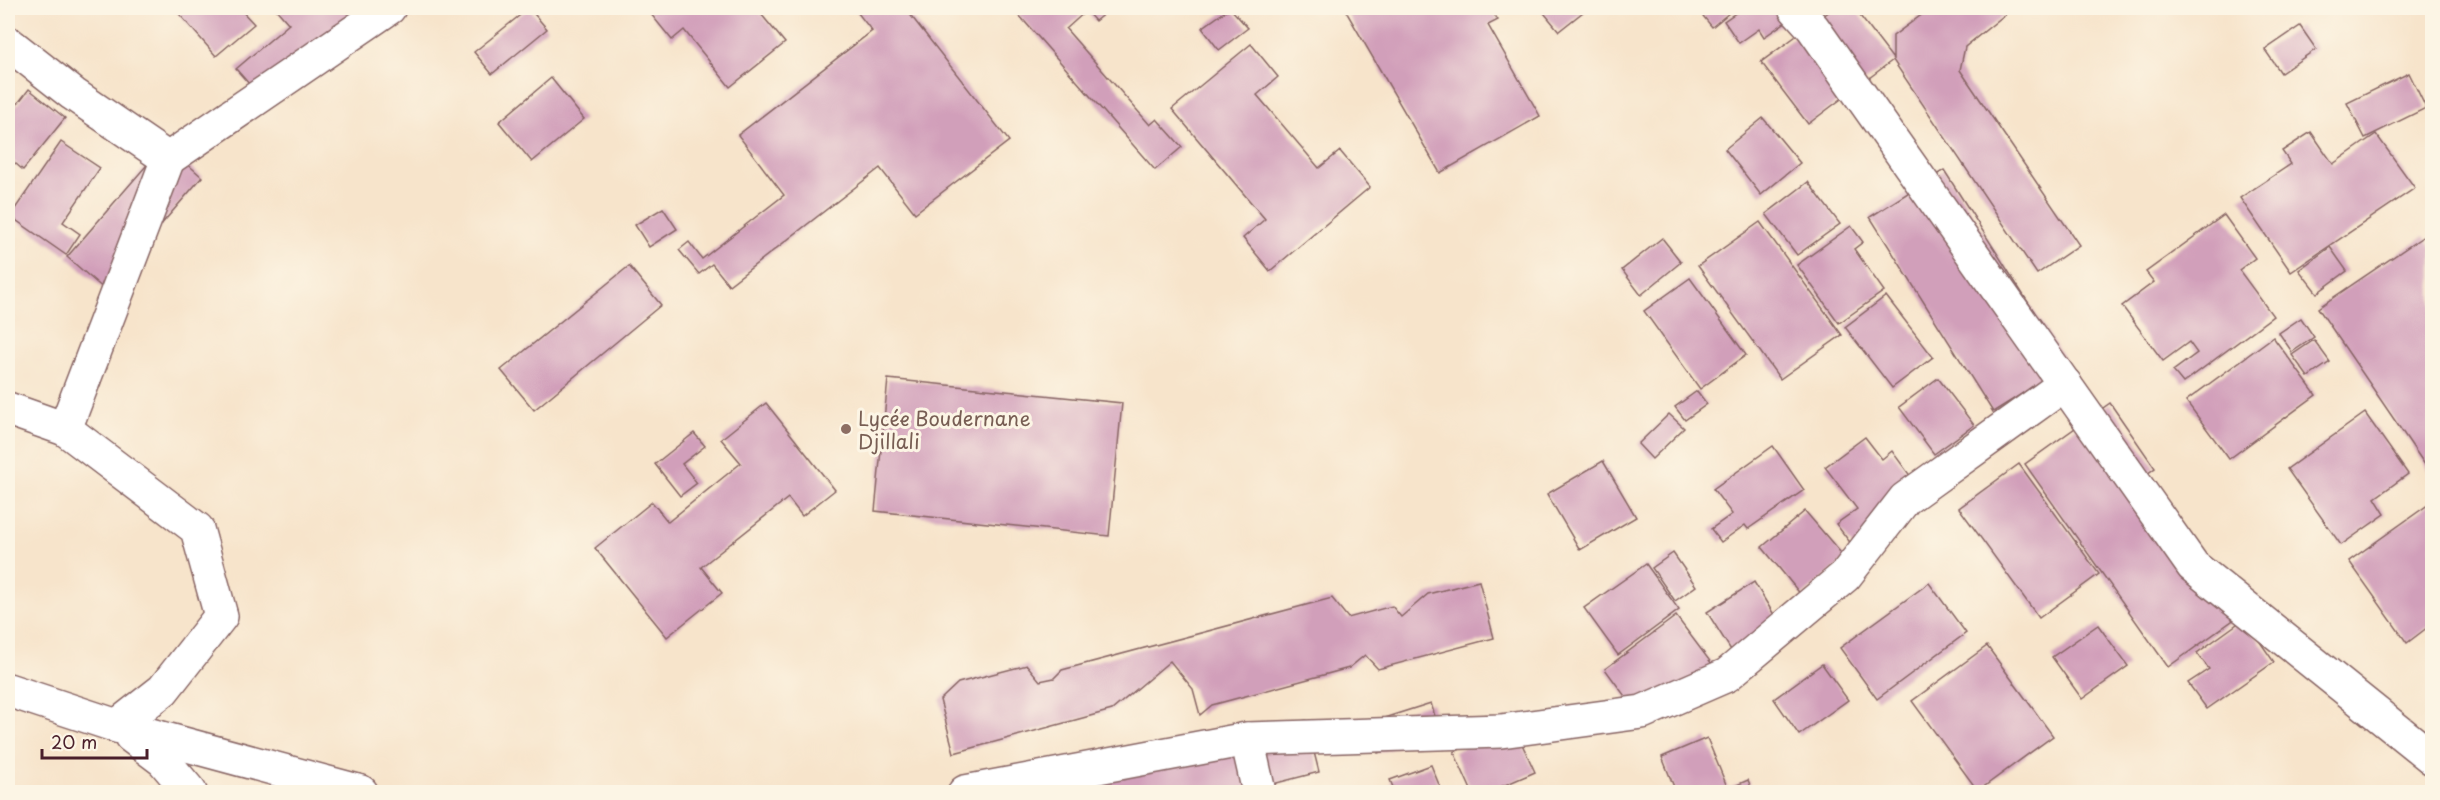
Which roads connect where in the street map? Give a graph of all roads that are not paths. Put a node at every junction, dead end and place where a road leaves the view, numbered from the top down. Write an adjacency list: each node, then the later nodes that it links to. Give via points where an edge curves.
1 (388, 8): 4 (street)
2 (1795, 8): 5 (street)
3 (8, 43): 4 (street, via 73,94)
4 (168, 159): 7 (street)
5 (2065, 384): 10 (street, via 1905,499 1845,576 1727,675 1642,712 1501,730); 11 (street, via 2193,566)
6 (8, 409): 7 (street)
7 (65, 429): 9 (street, via 197,529 221,616 163,690)
8 (8, 690): 9 (street)
9 (117, 726): 12 (street, via 164,760); 13 (street)
10 (1247, 739): 14 (street); 15 (street)
11 (2433, 758)
12 (190, 792)
13 (361, 792)
14 (965, 792)
15 (1259, 792)

